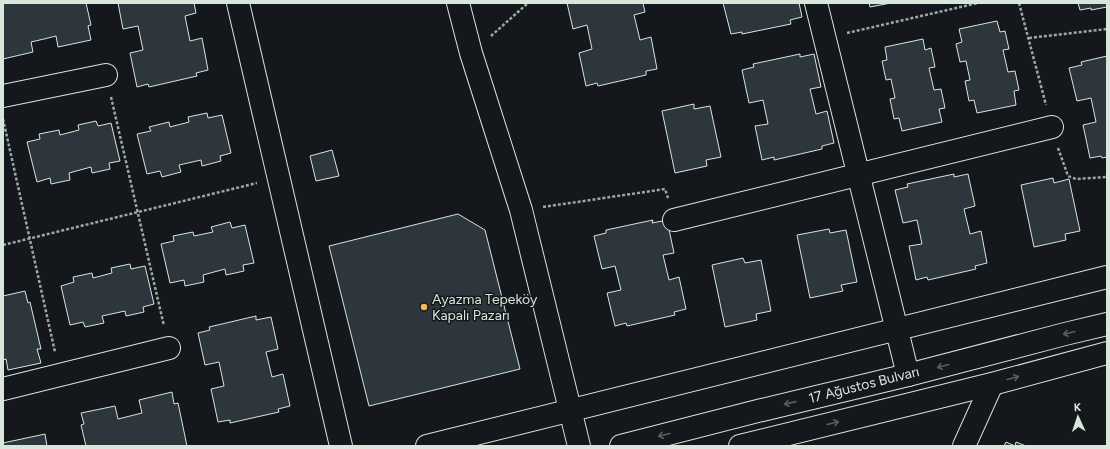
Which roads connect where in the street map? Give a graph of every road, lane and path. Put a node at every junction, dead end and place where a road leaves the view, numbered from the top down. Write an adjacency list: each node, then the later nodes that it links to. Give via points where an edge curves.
1 (238, 3): 17 (street)
2 (458, 3): 10 (street)
3 (528, 3): 10 (path)
4 (816, 3): 8 (street)
5 (978, 3): 8 (path)
6 (1019, 3): 9 (path)
7 (1107, 30): 9 (path)
8 (825, 38): 15 (street)
9 (1029, 38): 14 (path)
10 (471, 53): 18 (street)
11 (106, 75): 12 (street); 19 (path)
12 (3, 96)
13 (3, 117): 21 (path)
14 (1052, 128): 15 (street); 16 (path, via 1068,176 1076,179)
15 (858, 174): 20 (street); 25 (street)
16 (1107, 177)
17 (279, 178): 19 (path); 33 (street)
18 (521, 210): 20 (path, via 665,189); 32 (street)
19 (138, 212): 21 (path); 26 (path)
20 (674, 220)
21 (30, 238): 22 (path); 28 (path)
22 (3, 245)
23 (1107, 277): 25 (street)
24 (1107, 324): 29 (street, 17 Ağustos Bulvarı, one-way to 29)
25 (896, 330): 29 (street); 32 (street)
26 (169, 348): 28 (street)
27 (1107, 353): 30 (street, 17 Ağustos Bulvarı, one-way to 27)
28 (60, 374): 31 (street)
29 (908, 375): 36 (street, 17 Ağustos Bulvarı, one-way to 36)
30 (992, 384): 37 (street, 17 Ağustos Bulvarı, one-way to 30); 38 (street)
31 (3, 389)
32 (570, 411): 34 (street); 35 (street)
33 (341, 446)
34 (427, 446)
35 (579, 446)
36 (621, 446)
37 (740, 446)
38 (964, 446)

